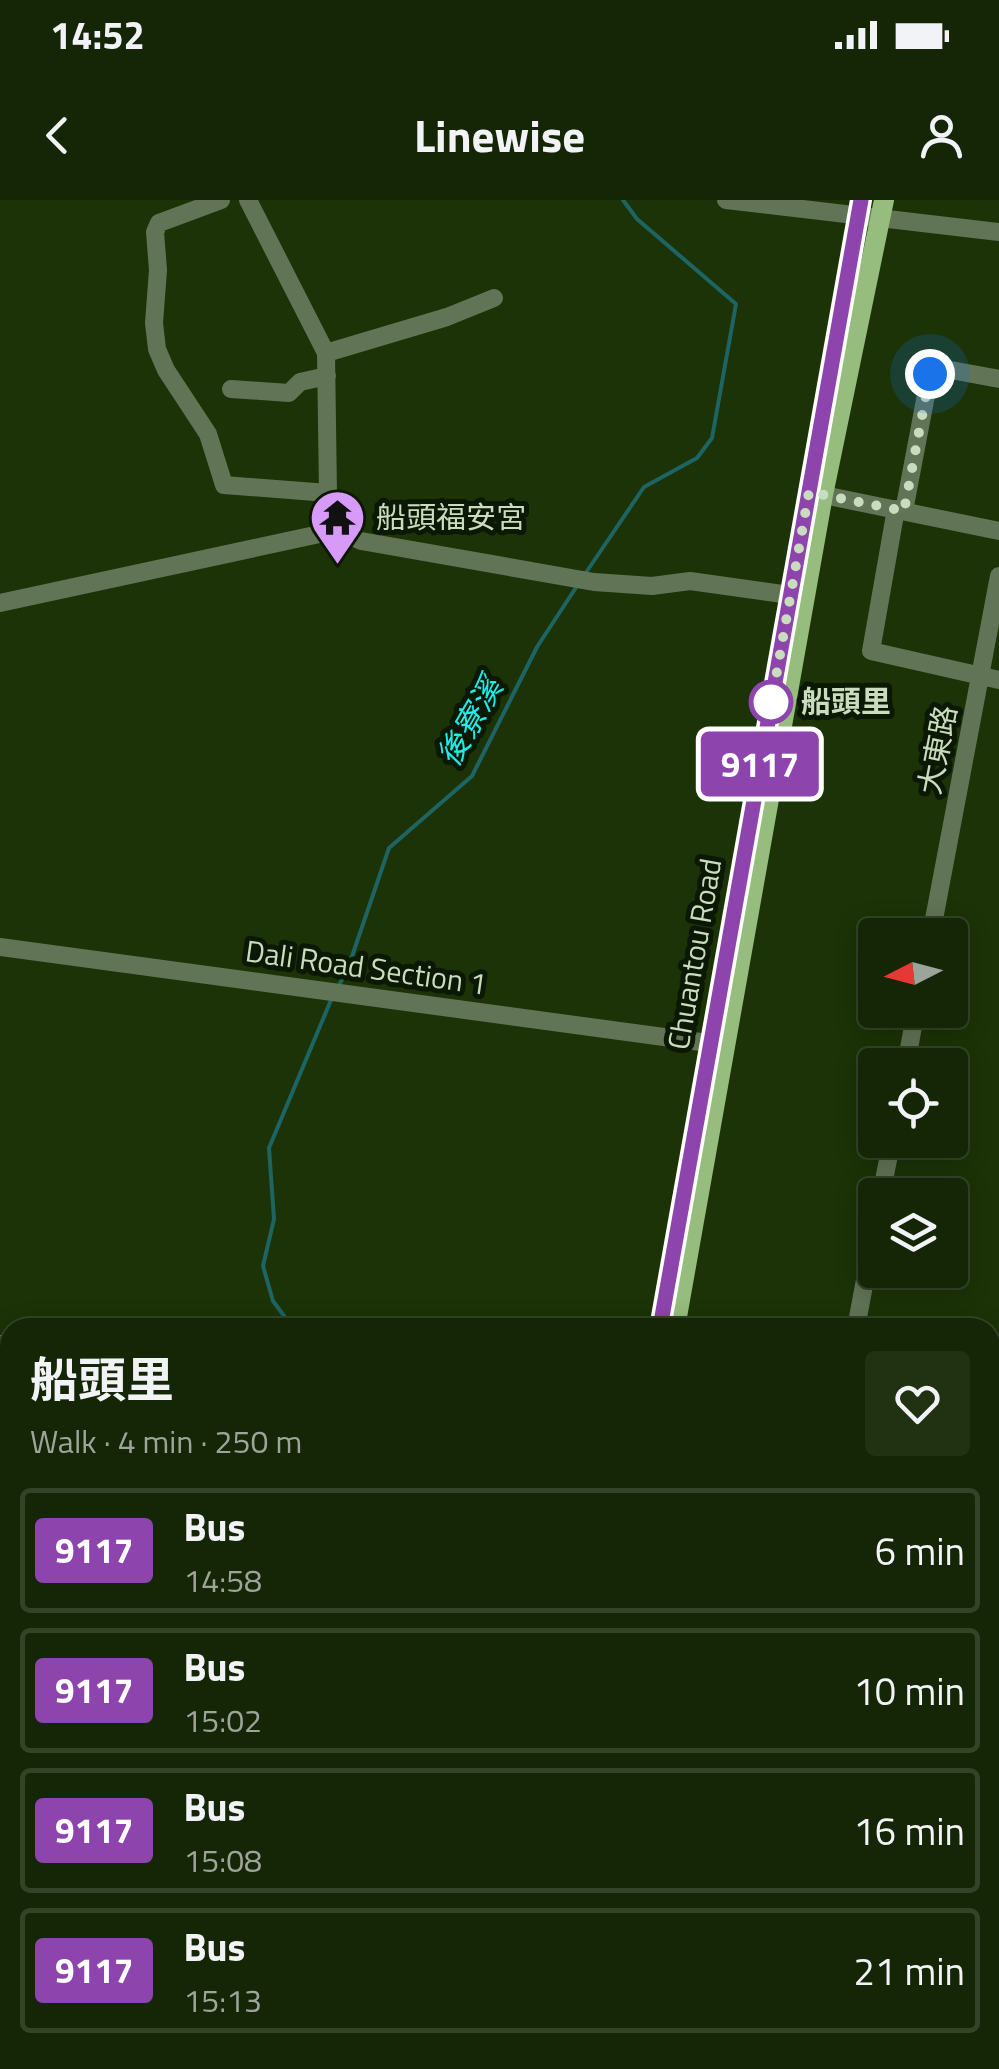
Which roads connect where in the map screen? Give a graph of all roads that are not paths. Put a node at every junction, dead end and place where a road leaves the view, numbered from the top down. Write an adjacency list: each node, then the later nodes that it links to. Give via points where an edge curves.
1 (221, 200): 13 (street, via 159,223 155,232 157,349 208,434 224,485)
2 (248, 200): 8 (street)
3 (726, 200): 4 (street)
4 (859, 208): 5 (street); 12 (main road, Chuantou Road)
5 (882, 208): 6 (street); 12 (main road, Chuantou Road)
6 (999, 232)
7 (494, 298): 8 (street)
8 (326, 353): 9 (street)
9 (327, 376): 11 (street, via 300,382 289,393); 13 (street)
10 (999, 379): 14 (street, via 940,368 930,374)
11 (231, 389)
12 (816, 493): 14 (street); 18 (main road, Chuantou Road)
13 (328, 494): 15 (street)
14 (900, 510): 16 (street); 20 (street, via 871,651)
15 (338, 530): 18 (street, via 361,541 594,582 652,586 690,580); 19 (street)
16 (999, 532)
17 (999, 576): 20 (street, 大東路)
18 (799, 595): 24 (main road, Chuantou Road)
19 (0, 603)
20 (980, 676): 21 (street); 22 (street, 大東路)
21 (999, 680)
22 (933, 918)
23 (0, 947): 24 (street, Dali Road Section 1)
24 (717, 1044): 26 (main road, Chuantou Road); 27 (main road, Chuantou Road)
25 (864, 1288): 28 (street)
26 (662, 1318)
27 (676, 1318)
28 (858, 1318)

